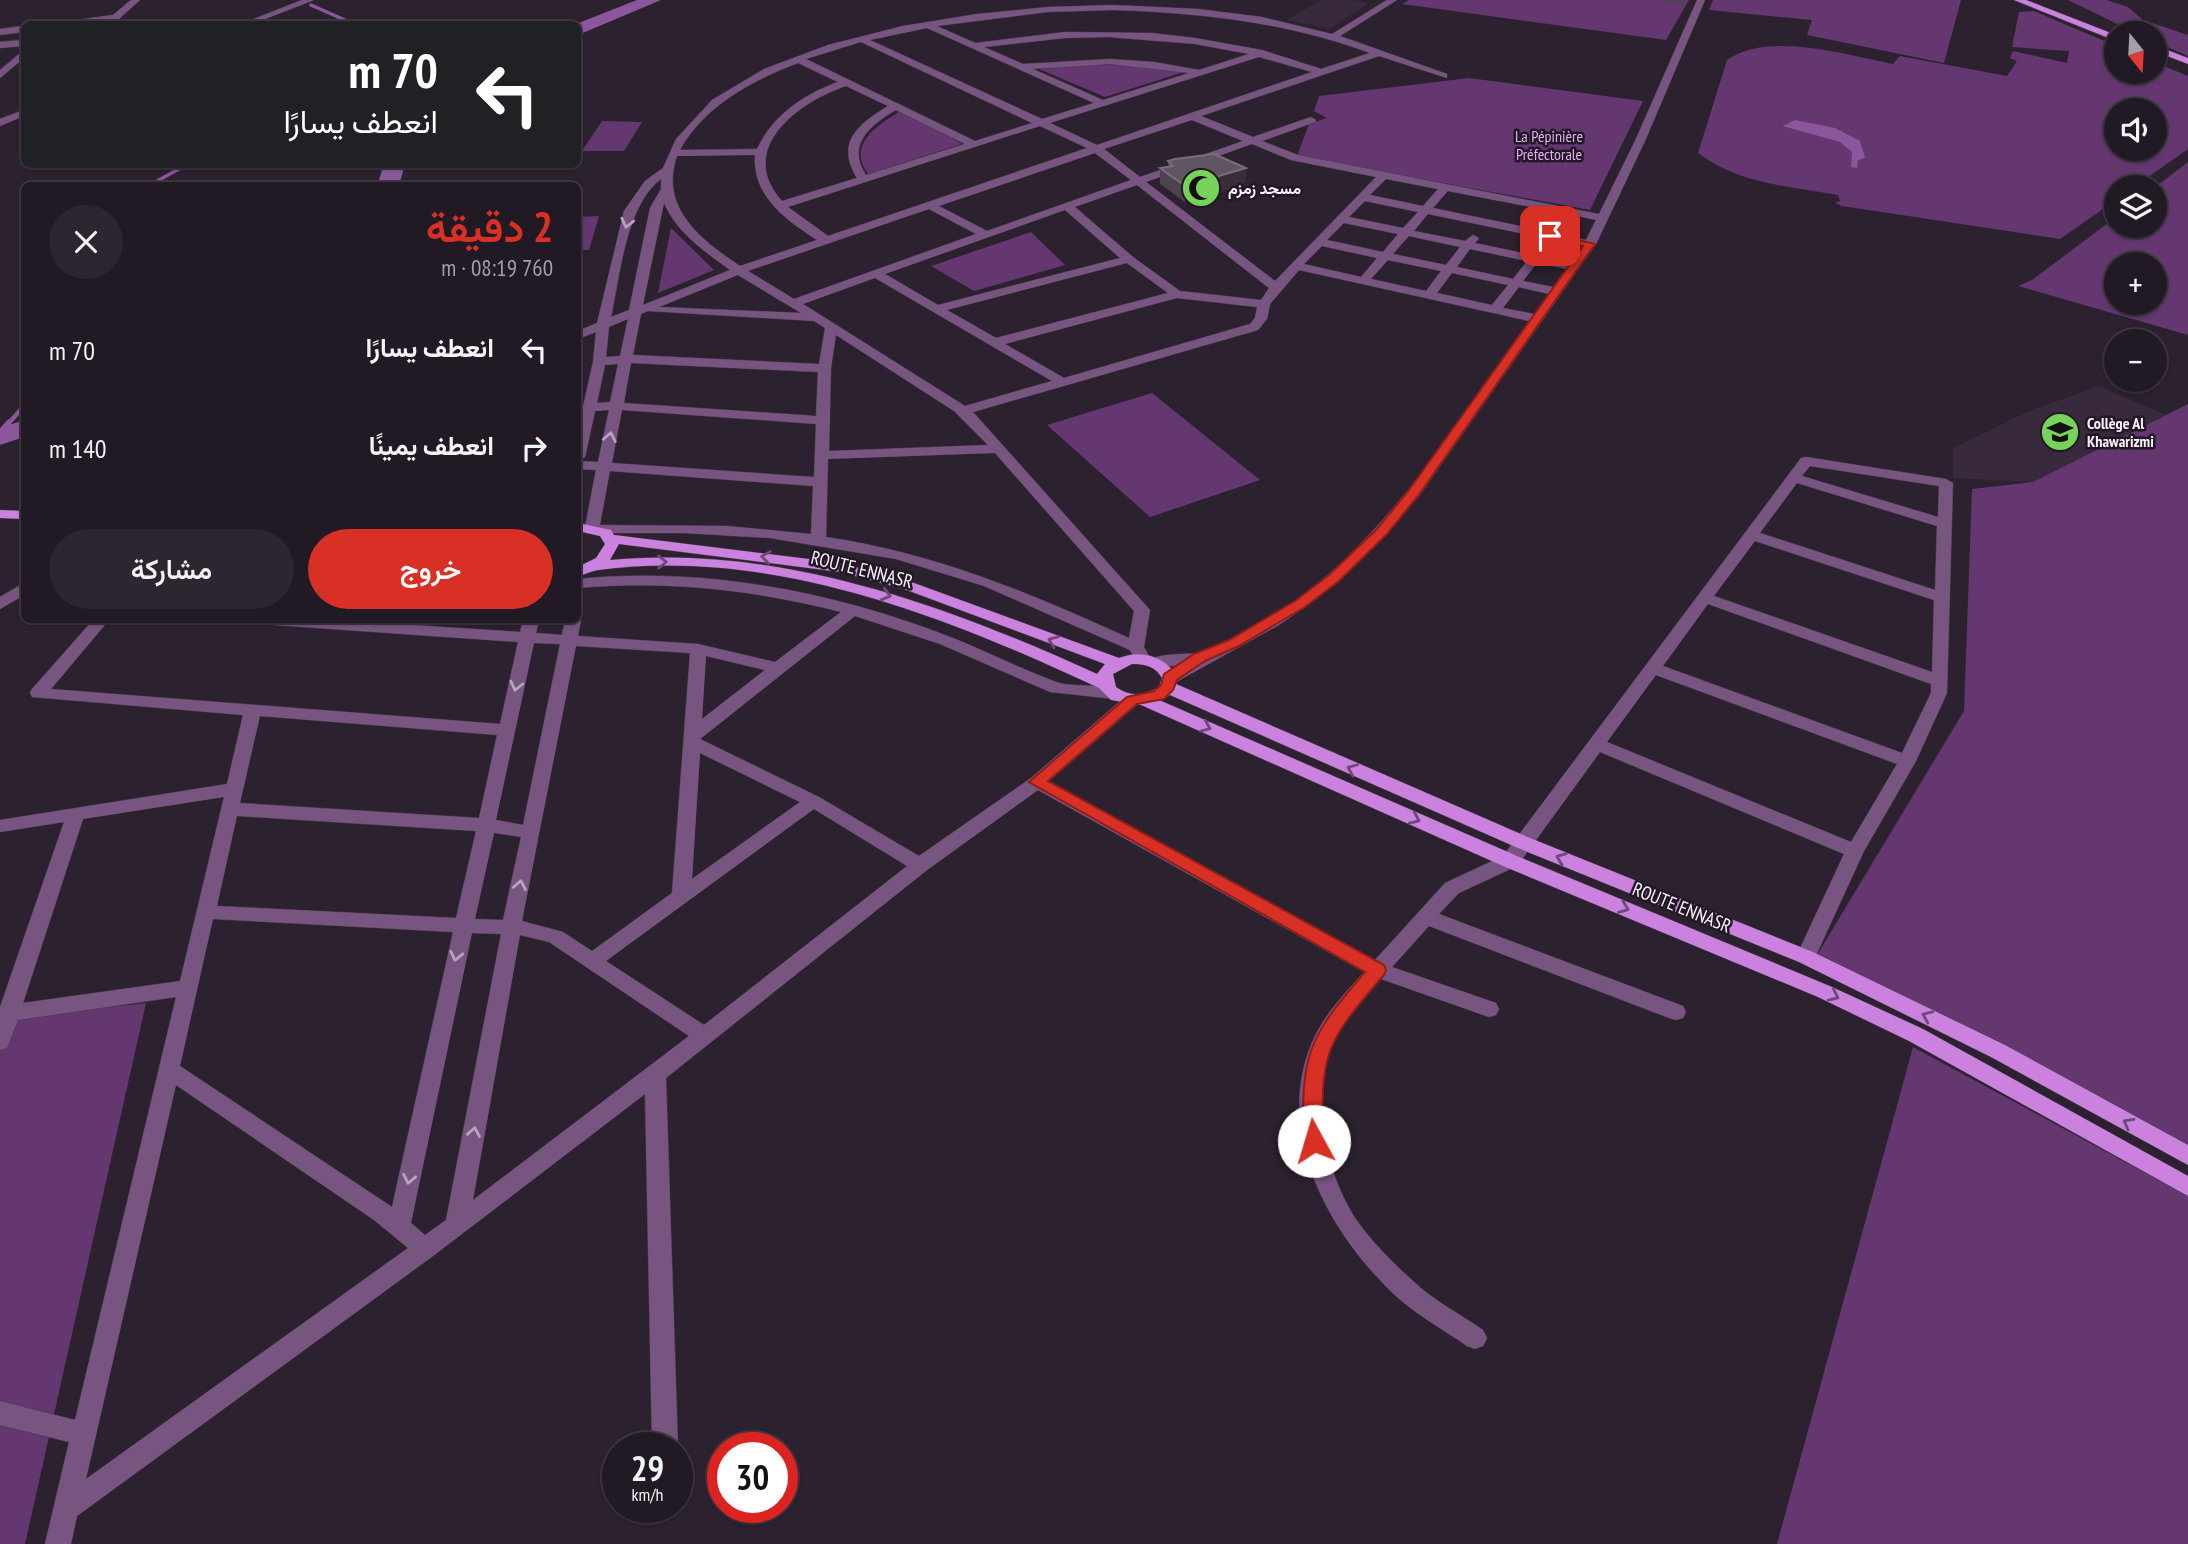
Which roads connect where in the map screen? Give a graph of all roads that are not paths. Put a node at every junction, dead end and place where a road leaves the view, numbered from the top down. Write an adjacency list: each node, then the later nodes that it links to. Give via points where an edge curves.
1 (136, 0): 9 (street, via 116,18)
2 (310, 0): 8 (street)
3 (1393, 0): 18 (street)
4 (1701, 0): 60 (street)
5 (2018, 0): 17 (main road)
6 (2032, 0): 12 (main road)
7 (2052, 1): 12 (main road)
8 (294, 3): 10 (street)
9 (86, 21)
10 (252, 21)
11 (1158, 22): 13 (street, via 1033,9); 18 (street, via 1272,22); 22 (street); 23 (street, via 1206,41)
12 (2089, 22): 15 (main road)
13 (926, 24): 19 (street); 22 (street)
14 (21, 29): 16 (street)
15 (2104, 30)
16 (0, 32)
17 (2104, 32)
18 (1333, 37): 24 (street)
19 (861, 39): 27 (street); 40 (street)
20 (21, 43): 21 (street)
21 (0, 45)
22 (977, 45): 29 (street)
23 (1262, 52): 31 (street); 32 (street)
24 (1378, 53): 32 (street); 33 (street)
25 (21, 56): 30 (street)
26 (2167, 56): 28 (main road)
27 (798, 59): 34 (street); 46 (street, via 712,104 690,126)
28 (2188, 64)
29 (1023, 67): 31 (street, via 1106,60); 35 (street)
30 (2, 72)
31 (1199, 72): 35 (street)
32 (1322, 73): 38 (street)
33 (1444, 76)
34 (849, 82): 36 (street); 45 (street, via 825,89 790,113)
35 (1102, 103): 40 (street)
36 (897, 105): 43 (street); 49 (street, via 862,128 855,141 852,160)
37 (21, 114): 41 (street)
38 (1192, 116): 42 (street); 44 (street)
39 (1311, 120): 42 (street)
40 (1041, 122): 43 (street); 44 (street)
41 (0, 123)
42 (1251, 141): 48 (street, via 1295,158); 50 (street)
43 (974, 144): 49 (street)
44 (1097, 149): 50 (street); 55 (street)
45 (758, 152): 46 (street); 54 (street, via 762,182)
46 (673, 153): 47 (street)
47 (667, 170): 52 (street); 90 (street, one-way to 90, via 649,183 630,211)
48 (1384, 174): 51 (street); 53 (street)
49 (863, 179): 54 (street)
50 (1136, 182): 56 (street); 79 (street)
51 (1446, 187): 57 (street); 58 (street)
52 (667, 189): 75 (street, via 671,206 684,225); 87 (street, via 656,208)
53 (1362, 197): 57 (street); 61 (street)
54 (779, 205): 65 (street)
55 (929, 205): 63 (street); 65 (street)
56 (1068, 207): 63 (street); 70 (street)
57 (1424, 211): 58 (street); 62 (street)
58 (1497, 211): 59 (street); 64 (street); 68 (street)
59 (1570, 212): 60 (street); 64 (street)
60 (1604, 218): 67 (street)
61 (1341, 219): 62 (street); 66 (street)
62 (1405, 232): 68 (street); 69 (street)
63 (988, 236): 76 (street)
64 (1550, 236): 67 (street); 71 (street)
65 (826, 240): 75 (street)
66 (1319, 242): 69 (street); 72 (street)
67 (1590, 244): 73 (street)
68 (1467, 245): 71 (street); 74 (street)
69 (1386, 255): 74 (street); 77 (street)
70 (1129, 259): 81 (street); 85 (street)
71 (1534, 259): 73 (street); 78 (street)
72 (1296, 266): 77 (street); 79 (street)
73 (1575, 267): 80 (street)
74 (1448, 268): 78 (street); 82 (street)
75 (739, 270): 83 (street); 87 (street)
76 (876, 274): 83 (street); 85 (street)
77 (1364, 280): 82 (street)
78 (1518, 284): 80 (street); 86 (street)
79 (1276, 288): 84 (street)
80 (1558, 292): 89 (street)
81 (1177, 294): 84 (street); 93 (street)
82 (1430, 294): 86 (street)
83 (793, 303): 88 (street)
84 (1264, 304): 97 (street, via 1254,327)
85 (936, 309): 93 (street)
86 (1496, 309): 89 (street)
87 (640, 312): 88 (street); 90 (street); 94 (street)
88 (816, 317): 91 (street)
89 (1538, 319): 129 (street, via 1413,493 1361,553 1274,621)
90 (603, 325): 92 (street); 95 (street)
91 (831, 326): 96 (street); 100 (street)
92 (581, 334)
93 (997, 342): 97 (street)
94 (626, 359): 95 (street); 96 (street); 98 (street)
95 (599, 362): 99 (street)
96 (825, 368): 101 (street)
97 (1064, 383): 100 (street)
98 (616, 406): 99 (street); 101 (street); 106 (street, one-way to 98)
99 (589, 407): 102 (street)
100 (963, 411): 103 (street)
101 (825, 421): 104 (street)
102 (581, 443)
103 (998, 450): 104 (street); 128 (street, via 1142,610)
104 (823, 455): 108 (street)
105 (581, 466): 106 (street)
106 (604, 467): 108 (street); 112 (street)
107 (1794, 478): 111 (street); 111 (street, via 1806,461 1946,483); 113 (street)
108 (822, 482): 115 (street)
109 (0, 514): 110 (main road)
110 (21, 515)
111 (1946, 524): 119 (street)
112 (589, 528): 114 (main road); 115 (street, via 722,531)
113 (1752, 535): 118 (street); 119 (street)
114 (611, 539): 116 (main road, via 608,556); 130 (main road, ROUTE ENNASR, one-way to 114, via 909,586 841,568)
115 (818, 540): 128 (street, via 941,566 1026,597)
116 (582, 579): 121 (street, via 786,593); 135 (main road, ROUTE ENNASR, one-way to 135, via 662,561 831,581 896,598 1055,660)
117 (21, 590): 120 (street)
118 (1705, 598): 131 (street); 133 (street)
119 (1942, 598): 133 (street)
120 (0, 604)
121 (853, 610): 132 (street); 135 (street, via 946,640 1056,688)
122 (98, 623): 136 (street, via 38,693)
123 (359, 623): 125 (street)
124 (572, 623): 126 (street)
125 (529, 629): 126 (street); 137 (street, one-way to 137)
126 (569, 642): 127 (street); 147 (street)
127 (698, 649): 132 (street); 138 (street)
128 (1144, 656): 129 (street); 130 (main road); 134 (main road)
129 (1200, 657): 134 (street)
130 (1118, 663): 135 (main road, via 1107,670)
131 (1653, 667): 139 (street); 140 (street)
132 (778, 668): 138 (street)
133 (1940, 681): 140 (street, via 1935,703)
134 (1169, 682): 135 (main road, via 1159,695); 148 (main road, ROUTE ENNASR, one-way to 134, via 1220,712)
135 (1124, 695): 141 (street); 150 (main road, ROUTE ENNASR, one-way to 150)
136 (253, 709): 137 (street); 142 (street)
137 (506, 730): 145 (street)
138 (692, 739): 143 (street); 152 (street)
139 (1597, 744): 148 (street); 149 (street)
140 (1907, 761): 149 (street)
141 (1037, 782): 151 (street); 159 (street)
142 (232, 799): 144 (street); 145 (street); 153 (street)
143 (813, 801): 151 (street); 152 (street)
144 (76, 814): 146 (street); 163 (street)
145 (485, 825): 147 (street); 155 (street)
146 (0, 826)
147 (530, 832): 156 (street, one-way to 147)
148 (1524, 843): 150 (street); 157 (main road, ROUTE ENNASR, one-way to 148)
149 (1855, 851): 157 (street)
150 (1510, 861): 154 (street, via 1452,888); 169 (main road, ROUTE ENNASR, one-way to 169, via 1880,1017)
151 (920, 865): 164 (street)
152 (681, 897): 158 (street)
153 (206, 912): 155 (street); 160 (street)
154 (1426, 917): 159 (street); 162 (street)
155 (463, 923): 156 (street); 171 (street, one-way to 171)
156 (511, 930): 158 (street, via 547,932); 170 (street, one-way to 156)
157 (1806, 957): 168 (main road, ROUTE ENNASR, one-way to 157, via 1998,1051)
158 (593, 960): 164 (street)
159 (1377, 970): 161 (street); 173 (street, via 1334,1021 1321,1046 1310,1104 1317,1157 1336,1205 1370,1254 1423,1304)
160 (189, 987): 163 (street); 166 (street)
161 (1489, 1009)
162 (1676, 1012)
163 (5, 1014): 165 (street)
164 (703, 1035): 167 (street)
165 (0, 1042)
166 (170, 1070): 171 (street); 176 (street)
167 (655, 1075): 170 (street); 175 (street)
168 (2188, 1156)
169 (2188, 1186)
170 (457, 1224): 172 (street)
171 (399, 1226): 172 (street)
172 (425, 1249): 177 (street)
173 (1475, 1338)
174 (0, 1413): 176 (street)
175 (665, 1432)
176 (84, 1434): 177 (street)
177 (66, 1509): 178 (street)
178 (58, 1544)

